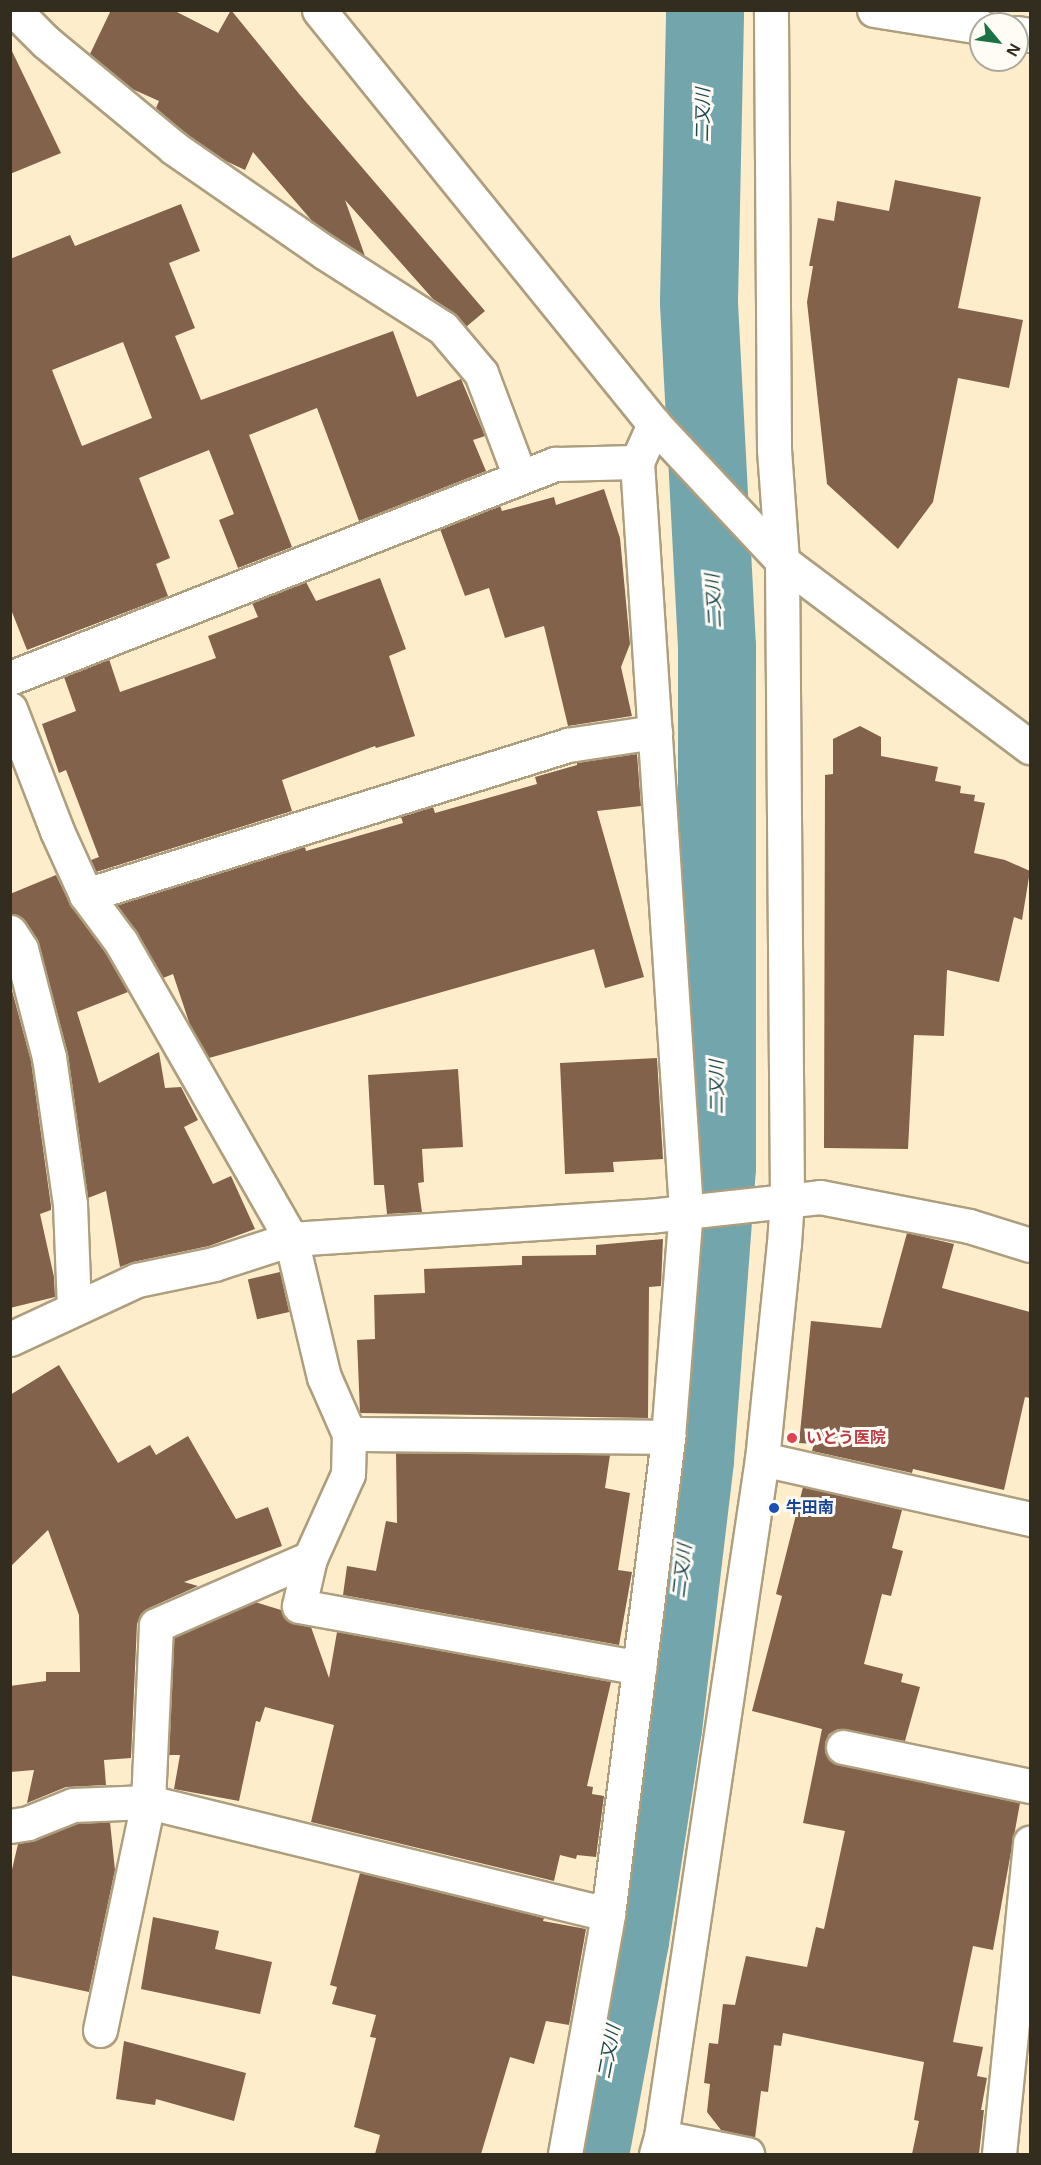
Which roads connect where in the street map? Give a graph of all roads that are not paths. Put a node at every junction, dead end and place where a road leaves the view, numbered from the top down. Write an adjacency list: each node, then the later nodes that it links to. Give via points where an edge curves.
1 (14, 10): 8 (street, via 46,42 174,148 324,252 443,328 481,373)
2 (319, 10): 6 (street)
3 (771, 10): 9 (street)
4 (874, 10): 5 (street)
5 (969, 25)
6 (664, 435): 7 (street); 9 (street)
7 (637, 462): 8 (street, via 555,464); 12 (street)
8 (520, 477): 10 (street)
9 (774, 553): 13 (street); 16 (street)
10 (10, 678)
11 (10, 709): 14 (street)
12 (655, 732): 14 (street, via 568,744); 17 (street)
13 (1030, 747)
14 (86, 895): 18 (street, via 121,942)
15 (10, 932): 20 (street, via 21,949 50,1057 70,1204)
16 (776, 1201): 17 (street); 19 (street, via 820,1197 969,1226); 24 (street)
17 (696, 1209): 18 (street, via 648,1216); 23 (street)
18 (291, 1239): 20 (street, via 214,1264 137,1280); 22 (street, via 324,1377)
19 (1030, 1245)
20 (74, 1308): 21 (street)
21 (10, 1339)
22 (349, 1434): 23 (street); 26 (street, via 348,1474)
23 (668, 1437): 27 (street)
24 (762, 1459): 25 (street); 35 (street)
25 (1030, 1519)
26 (310, 1558): 27 (street, via 299,1606); 30 (street, via 156,1625)
27 (639, 1668): 33 (street)
28 (843, 1747): 29 (street)
29 (1030, 1786)
30 (148, 1802): 31 (street, via 73,1805); 33 (street); 34 (street)
31 (10, 1826)
32 (1030, 1843): 38 (street)
33 (608, 1914): 36 (street)
34 (100, 2030)
35 (660, 2149): 37 (street)
36 (565, 2154)
37 (747, 2154)
38 (999, 2154)

